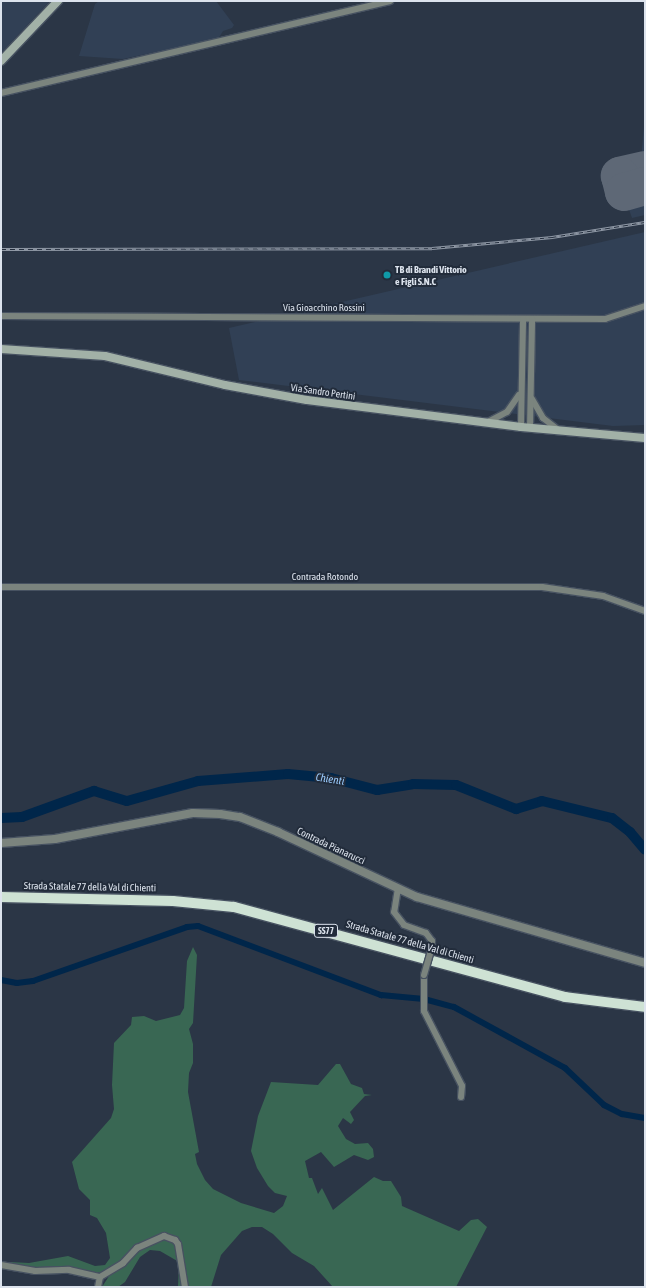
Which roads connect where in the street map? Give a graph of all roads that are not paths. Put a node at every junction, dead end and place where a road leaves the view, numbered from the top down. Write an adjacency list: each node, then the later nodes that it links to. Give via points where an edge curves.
1 (58, 1): 3 (main road)
2 (390, 1): 4 (street)
3 (1, 61)
4 (1, 94)
5 (645, 306): 8 (street, Via Gioacchino Rossini, via 605,319)
6 (1, 316): 7 (street, Via Gioacchino Rossini)
7 (523, 319): 8 (street, Via Gioacchino Rossini); 10 (street)
8 (532, 319): 11 (street)
9 (1, 350): 14 (main road, Via Sandro Pertini, via 105,356 262,393)
10 (522, 361): 11 (street); 12 (street)
11 (531, 361): 13 (street)
12 (521, 392): 14 (street, via 512,407); 15 (street)
13 (530, 394): 16 (street); 17 (street, via 543,418 555,428)
14 (487, 423): 15 (main road, Via Sandro Pertini)
15 (521, 427): 16 (main road, Via Sandro Pertini)
16 (530, 428): 17 (main road, Via Sandro Pertini)
17 (566, 432): 18 (main road, Via Sandro Pertini)
18 (645, 438)
19 (1, 587): 20 (street, Contrada Rotondo, via 542,587 603,596)
20 (645, 611)
21 (1, 843): 22 (street, Contrada Pianarucci, via 55,839 180,815 220,814 258,823)
22 (398, 888): 25 (street, Contrada Pianarucci, via 434,903); 28 (street, bridge, via 394,912 404,925 426,933 432,940 432,950 424,976 424,1011 462,1086)
23 (1, 897): 26 (highway, Strada Statale 77 della Val di Chienti / SS77, via 173,901 234,907 557,995 593,1002)
24 (1, 904): 27 (highway, Strada Statale 77 della Val di Chienti / SS77, via 174,907 232,914 556,1002 592,1009)
25 (645, 963)
26 (645, 1006)
27 (645, 1013)
28 (461, 1097)
29 (1, 1265): 30 (street, via 35,1271 69,1270)
30 (100, 1277): 31 (street); 32 (street, via 145,1243 170,1237 178,1244)
31 (98, 1287)
32 (185, 1287)

